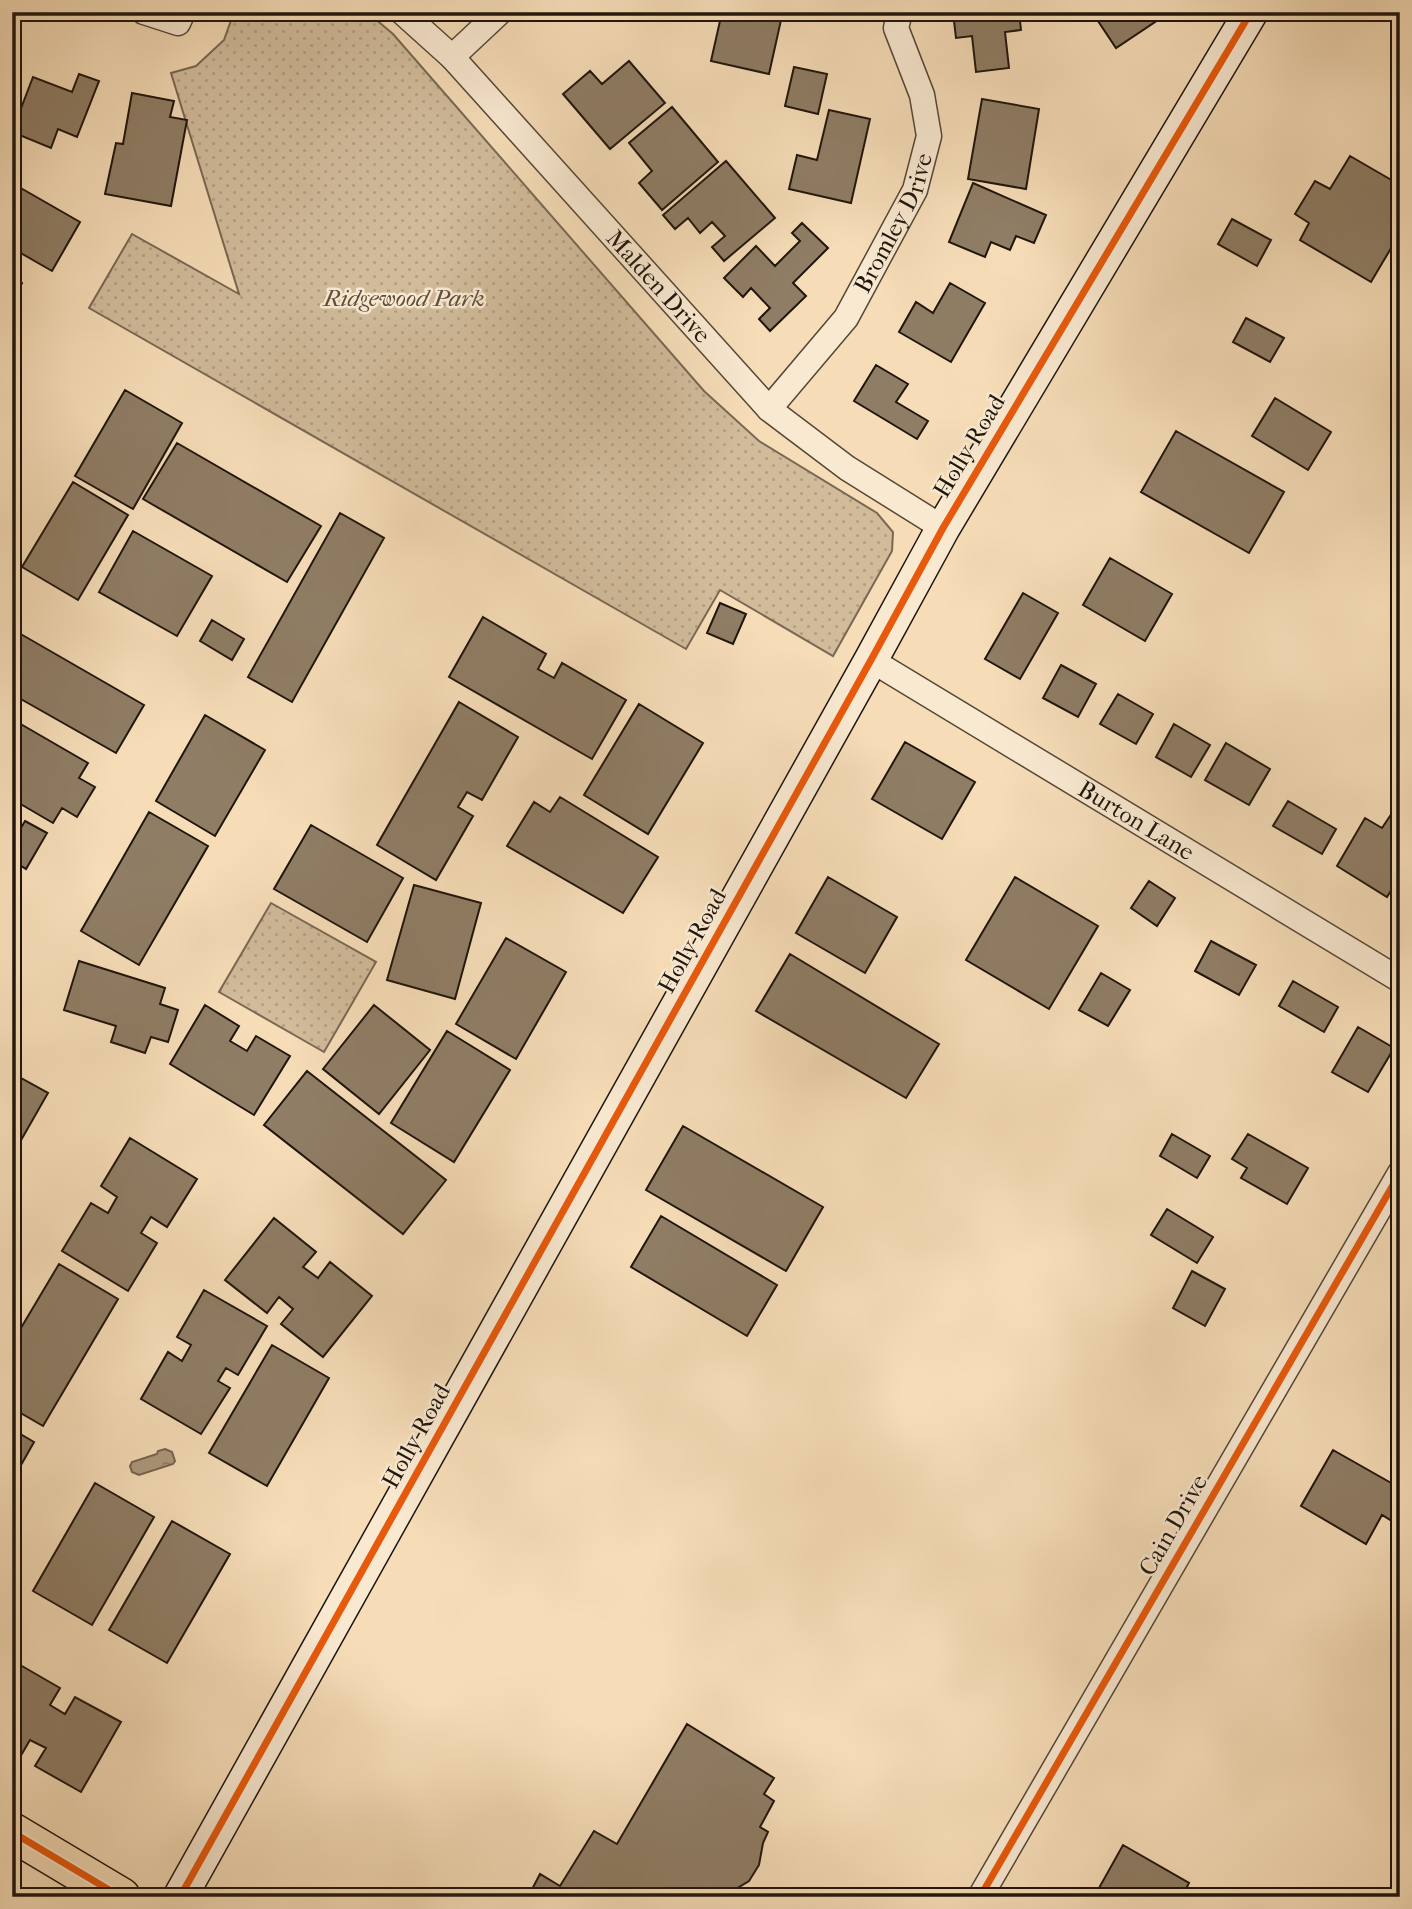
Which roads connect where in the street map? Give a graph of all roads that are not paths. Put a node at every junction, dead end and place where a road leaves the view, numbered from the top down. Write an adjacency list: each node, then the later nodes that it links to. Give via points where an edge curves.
1 (144, 12): 6 (street)
2 (402, 12): 7 (street, Malden Drive)
3 (500, 12): 7 (street)
4 (900, 12): 8 (street, Bromley Drive, via 896,27 922,95 929,136 915,190 846,318)
5 (1251, 12): 9 (main road, Holly Road)
6 (181, 18)
7 (452, 57): 8 (street, Malden Drive)
8 (769, 409): 9 (street, Malden Drive, via 847,468)
9 (943, 527): 10 (main road, Holly Road)
10 (871, 660): 11 (street, Burton Lane); 15 (main road, Holly Road)
11 (1400, 980)
12 (1400, 1173): 16 (street, Cain Drive)
13 (12, 1832): 14 (main road)
14 (121, 1897)
15 (180, 1897)
16 (979, 1897)

